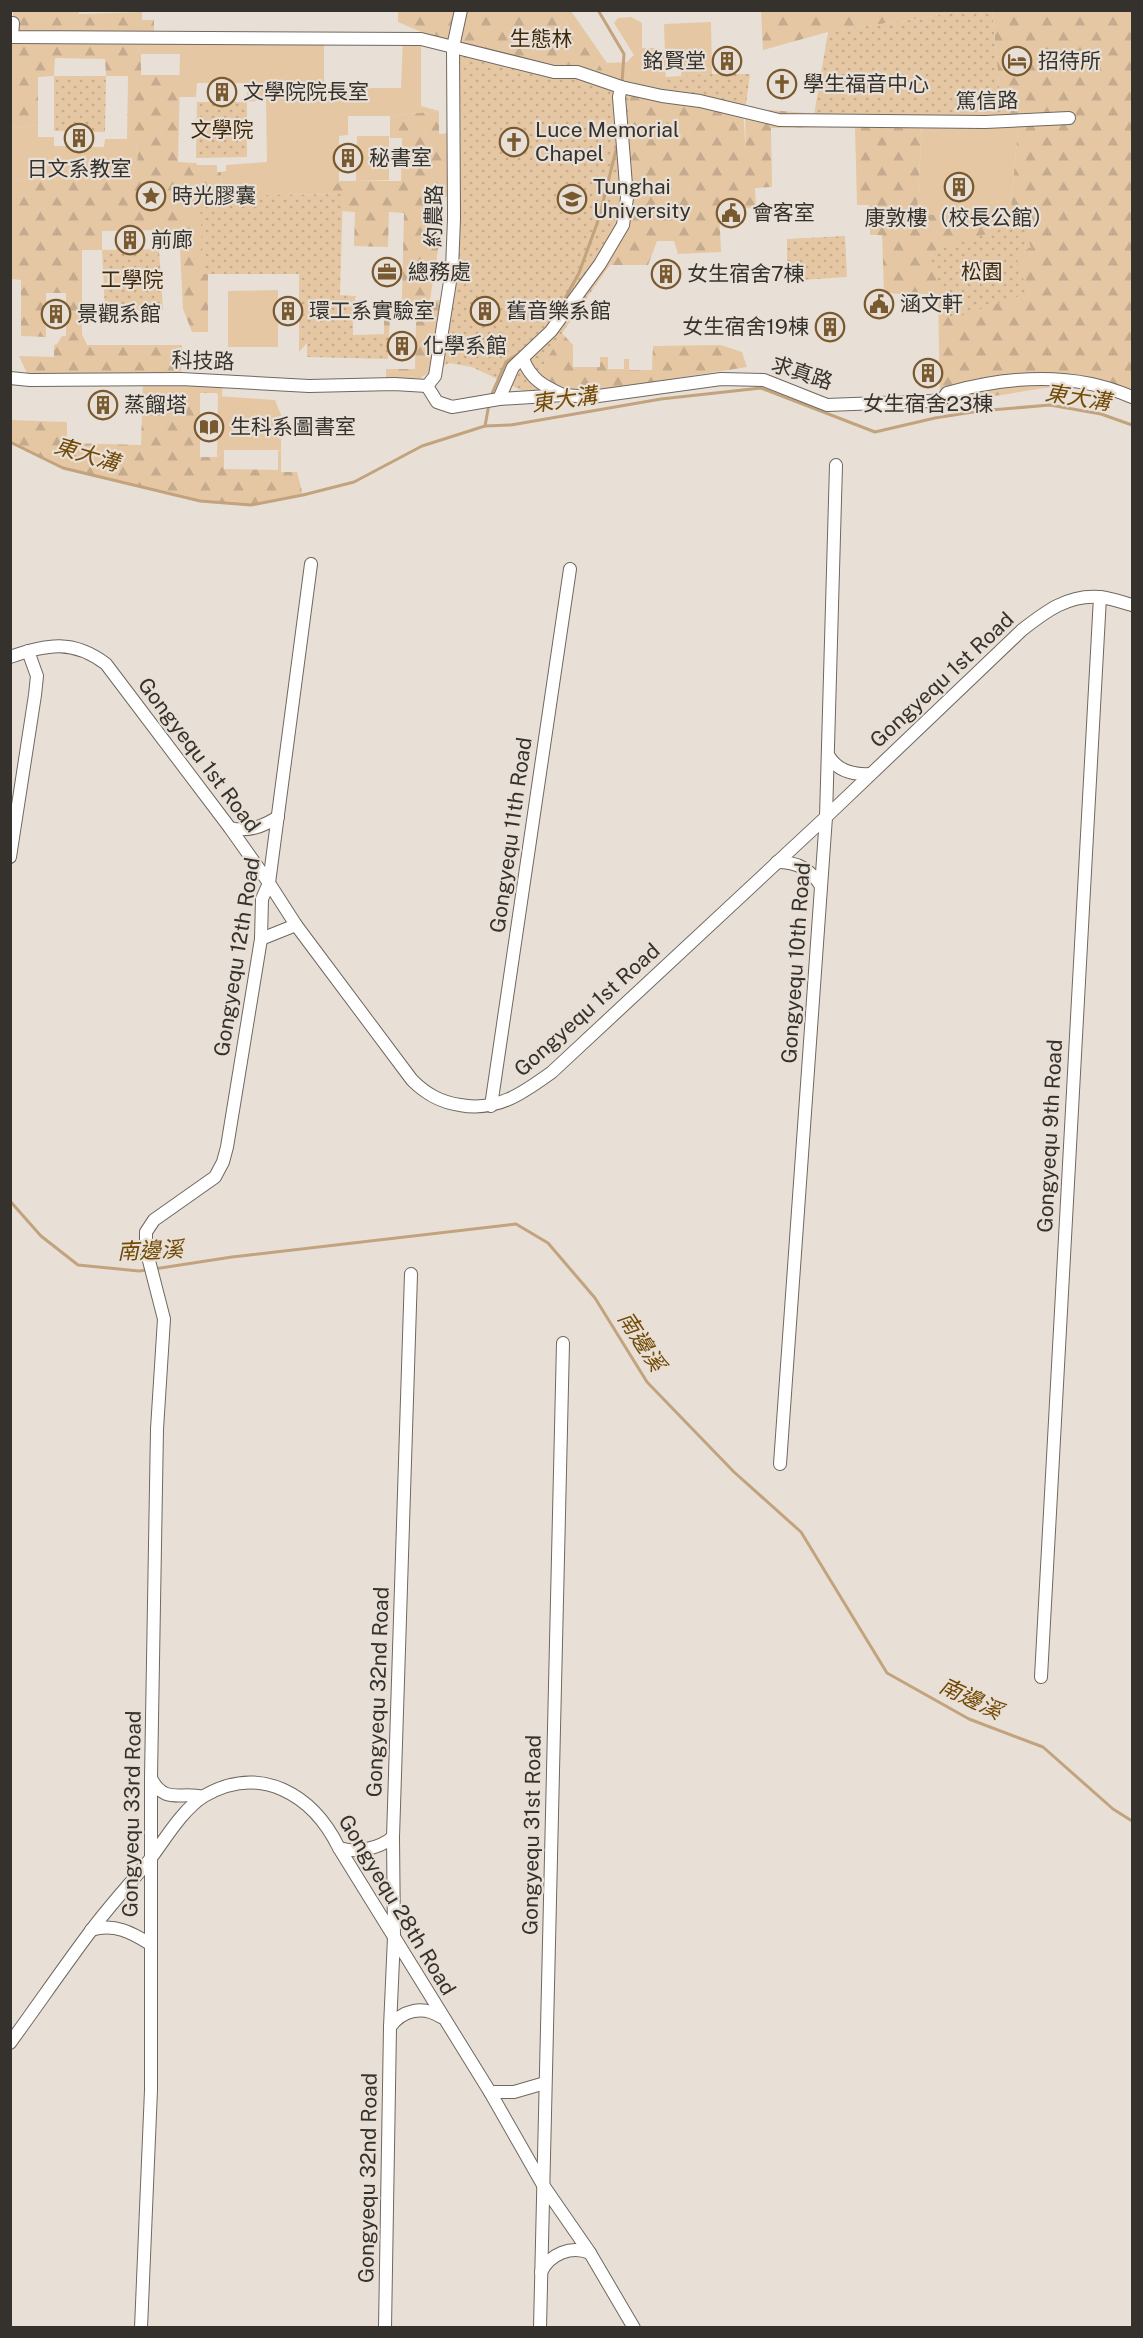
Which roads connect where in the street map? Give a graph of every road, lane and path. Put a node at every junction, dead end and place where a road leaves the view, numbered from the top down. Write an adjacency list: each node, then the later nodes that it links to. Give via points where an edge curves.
1 (461, 10): 3 (street, 約農路)
2 (12, 23): 3 (street, 篤信路, via 12,37 421,39)
3 (457, 48): 4 (street, 篤信路, via 554,72 577,72); 8 (street, 約農路, via 452,269 435,376)
4 (622, 96): 5 (street, 篤信路, via 700,101 779,120 985,122); 6 (street, via 627,198 623,225 551,331)
5 (1069, 118)
6 (524, 359): 9 (street, via 527,370 537,381); 11 (street, via 513,367)
7 (10, 378): 8 (street, 科技路)
8 (427, 386): 11 (street, 求真路, via 444,406)
9 (564, 395): 10 (street, 求真路, via 591,397 721,379 764,380 827,405 932,401 978,384 1057,379 1106,387); 11 (street, 求真路)
10 (1132, 397)
11 (499, 399)
12 (836, 465): 19 (street, Gongyequ 10th Road)
13 (311, 564): 21 (street, Gongyequ 12th Road)
14 (570, 569): 30 (street, Gongyequ 11th Road)
15 (1100, 597): 16 (street, Gongyequ 1st Road); 20 (street, Gongyequ 1st Road, via 1074,599 1054,606 1022,630); 35 (street, Gongyequ 9th Road)
16 (1132, 605)
17 (28, 651): 18 (street, Gongyequ 1st Road); 23 (street, Gongyequ 1st Road, via 66,645 106,664); 24 (street, via 37,676)
18 (10, 657)
19 (828, 755): 20 (street, via 839,769); 22 (street, Gongyequ 10th Road)
20 (870, 774): 22 (street, Gongyequ 1st Road)
21 (278, 817): 23 (street, via 256,828); 26 (street, Gongyequ 12th Road)
22 (826, 817): 25 (street, Gongyequ 1st Road); 27 (street, Gongyequ 10th Road)
23 (230, 828): 26 (street, Gongyequ 1st Road)
24 (10, 857)
25 (777, 862): 27 (street, via 805,868); 30 (street, Gongyequ 1st Road, via 552,1072 520,1094)
26 (269, 883): 28 (street, Gongyequ 1st Road); 29 (street, Gongyequ 12th Road, via 262,899)
27 (821, 886): 34 (street, Gongyequ 10th Road)
28 (296, 925): 29 (street); 30 (street, Gongyequ 1st Road, via 421,1089 453,1104)
29 (261, 939): 31 (street, Gongyequ 12th Road, via 223,1162 206,1185 154,1220 146,1232)
30 (491, 1106)
31 (146, 1249): 36 (street, Gongyequ 33rd Road, via 164,1319 157,1429)
32 (411, 1274): 38 (street, Gongyequ 32nd Road)
33 (563, 1343): 47 (street, Gongyequ 31st Road)
34 (780, 1464)
35 (1041, 1677)
36 (151, 1777): 37 (street, via 158,1789 168,1795); 40 (street, Gongyequ 33rd Road)
37 (202, 1797): 39 (street, Gongyequ 28th Road, via 243,1784 279,1788 313,1809); 40 (street, Gongyequ 28th Road)
38 (393, 1837): 39 (street, via 373,1848); 42 (street, Gongyequ 32nd Road)
39 (339, 1848): 42 (street, Gongyequ 28th Road)
40 (151, 1858): 41 (street, Gongyequ 28th Road); 43 (street, Gongyequ 33rd Road)
41 (91, 1930): 43 (street, via 119,1928); 46 (street, Gongyequ 28th Road)
42 (394, 1937): 44 (street, Gongyequ 28th Road); 45 (street, Gongyequ 32nd Road)
43 (150, 1944): 52 (street, Gongyequ 33rd Road, via 151,2090)
44 (442, 2018): 45 (street, via 414,2010 396,2019); 48 (street, Gongyequ 28th Road)
45 (390, 2027): 53 (street, Gongyequ 32nd Road)
46 (10, 2043)
47 (545, 2083): 48 (street, via 514,2092); 49 (street, Gongyequ 31st Road)
48 (490, 2092): 49 (street, Gongyequ 28th Road)
49 (543, 2185): 50 (street, Gongyequ 28th Road); 51 (street, Gongyequ 31st Road)
50 (590, 2253): 51 (street, via 578,2250 557,2254); 55 (street, Gongyequ 28th Road)
51 (541, 2272): 54 (street, Gongyequ 31st Road)
52 (141, 2328)
53 (385, 2328)
54 (540, 2328)
55 (634, 2328)

